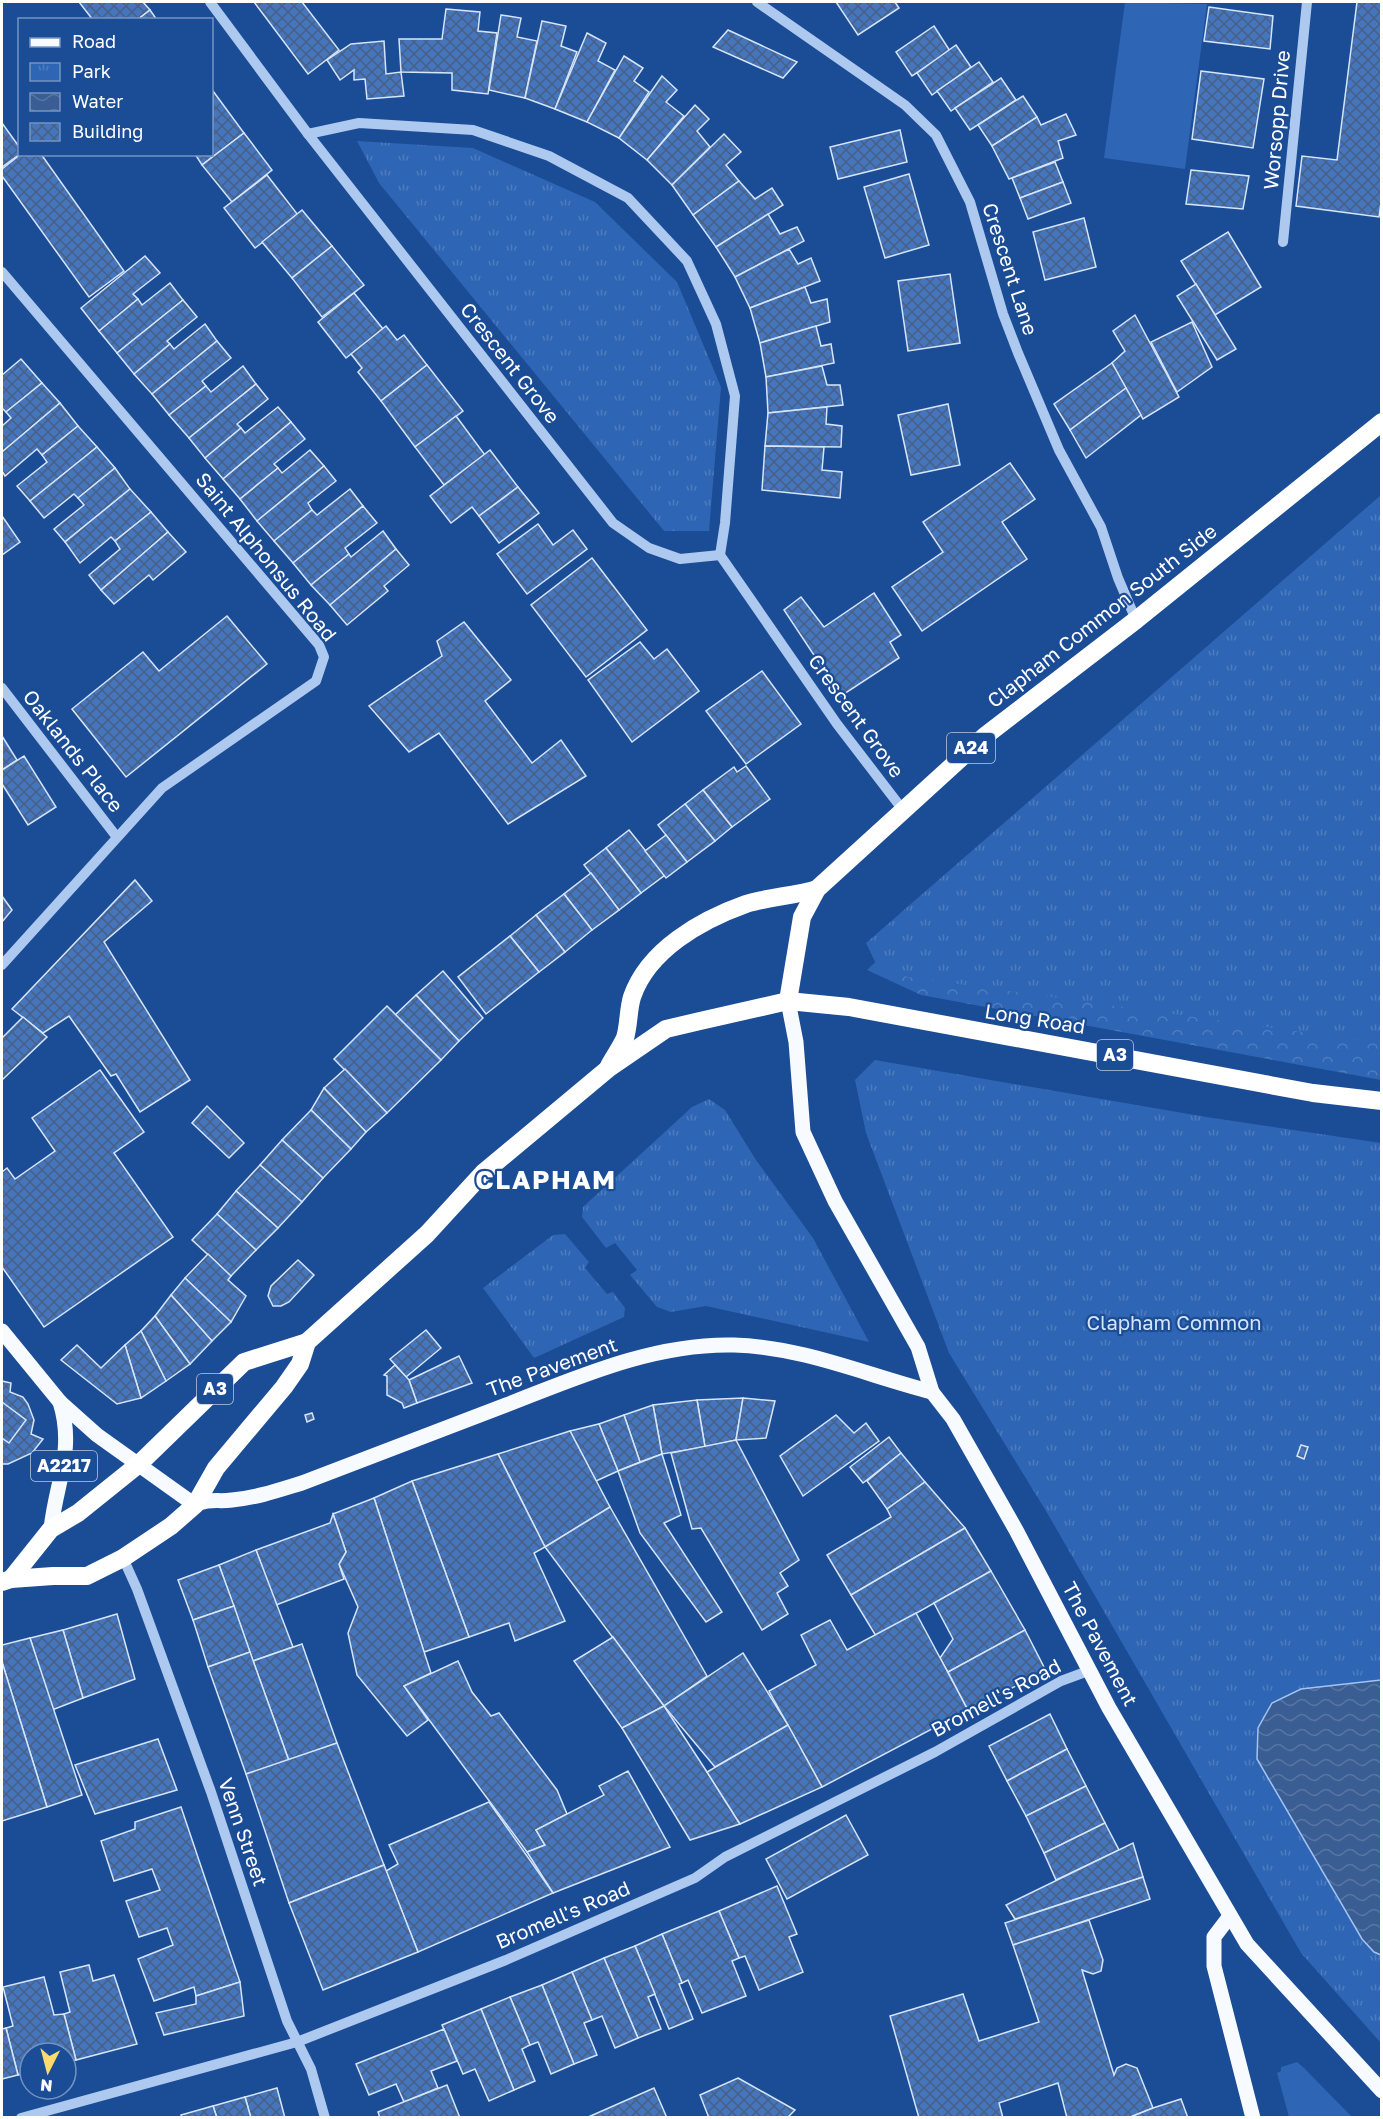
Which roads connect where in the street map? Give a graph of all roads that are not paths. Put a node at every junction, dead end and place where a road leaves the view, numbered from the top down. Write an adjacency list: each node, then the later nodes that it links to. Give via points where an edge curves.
1 (210, 2): 4 (street, Crescent Grove)
2 (757, 2): 9 (street, Crescent Lane, via 905,105 936,135 970,202 1003,314 1031,385 1059,450 1101,527)
3 (1307, 2): 5 (street, Worsopp Drive)
4 (308, 134): 8 (street, Crescent Grove, via 613,523 649,548 680,559); 8 (street, via 359,123 473,130 549,156 628,198 687,261 716,324 735,396)
5 (1282, 242)
6 (2, 272): 12 (street, Saint Alphonsus Road, via 319,645 324,657 316,681 162,788)
7 (1382, 422): 9 (highway, Clapham Common South Side / A24)
8 (720, 555): 11 (street, Crescent Grove, via 837,724)
9 (1136, 620): 11 (highway, Clapham Common South Side / A24, via 984,736)
10 (2, 688): 12 (street, Oaklands Place)
11 (903, 810): 13 (highway, Clapham Common South Side / A24)
12 (116, 836): 14 (street, Saint Alphonsus Road)
13 (817, 889): 15 (highway, Clapham Common South Side / A24, via 802,917); 16 (highway, via 748,904 702,923 670,946 651,964 632,997 625,1038)
14 (2, 965)
15 (788, 1000): 16 (highway, A3, via 666,1029); 17 (highway, Long Road / A3, via 858,1009 1313,1093); 20 (main road, The Pavement, via 798,1052 803,1132 835,1201 918,1347)
16 (609, 1068): 19 (highway, A3, via 483,1173 420,1241)
17 (1382, 1101)
18 (2, 1331): 21 (main road, A2217)
19 (307, 1341): 22 (highway, A3, via 244,1362); 23 (highway, A3, via 300,1364 216,1468)
20 (932, 1392): 23 (main road, The Pavement, via 791,1352 733,1345 672,1350 597,1371 302,1483 258,1496); 27 (main road, The Pavement, via 953,1419 1016,1530)
21 (60, 1402): 22 (main road, A2217, via 96,1435); 24 (main road, A2217, via 67,1456 54,1501)
22 (139, 1464): 23 (main road, A2217); 24 (highway, A3, via 78,1513)
23 (195, 1505): 25 (highway, A3)
24 (51, 1529): 26 (highway, A3)
25 (123, 1558): 26 (highway, A3, via 87,1576); 29 (street, Venn Street, via 211,1792)
26 (6, 1580)
27 (1088, 1671): 28 (main road, The Pavement); 29 (street, Bromell's Road, via 725,1857 695,1878 495,1964)
28 (1230, 1916): 30 (main road, The Pavement, via 1247,1944); 33 (main road, via 1214,1936 1214,1966)
29 (297, 2042): 31 (street, Bromell's Road); 32 (street, Venn Street, via 311,2069)
30 (1382, 2091)
31 (21, 2118)
32 (325, 2118)
33 (1253, 2118)

